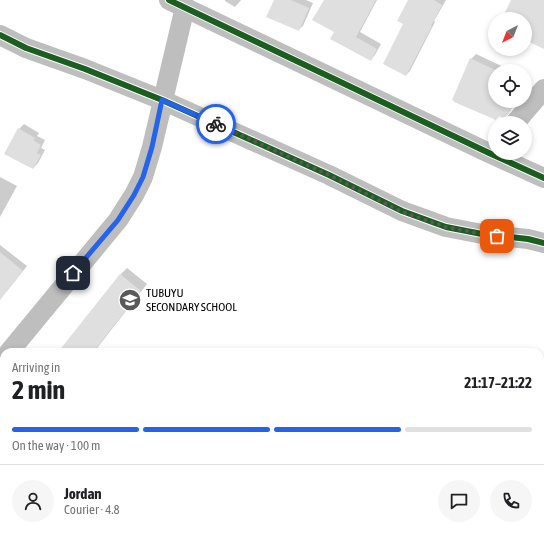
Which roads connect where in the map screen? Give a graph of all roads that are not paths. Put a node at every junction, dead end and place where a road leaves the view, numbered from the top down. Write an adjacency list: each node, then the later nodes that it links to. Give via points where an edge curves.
1 (177, 3): 4 (street); 6 (street)
2 (0, 35): 4 (street, via 26,48)
3 (544, 89): 5 (street)
4 (162, 100): 9 (street, via 329,175 402,212 446,227); 10 (street, via 143,177 134,195 118,220)
5 (521, 116)
6 (488, 147)
7 (512, 160): 8 (street)
8 (544, 178)
9 (544, 243)
10 (12, 348)

